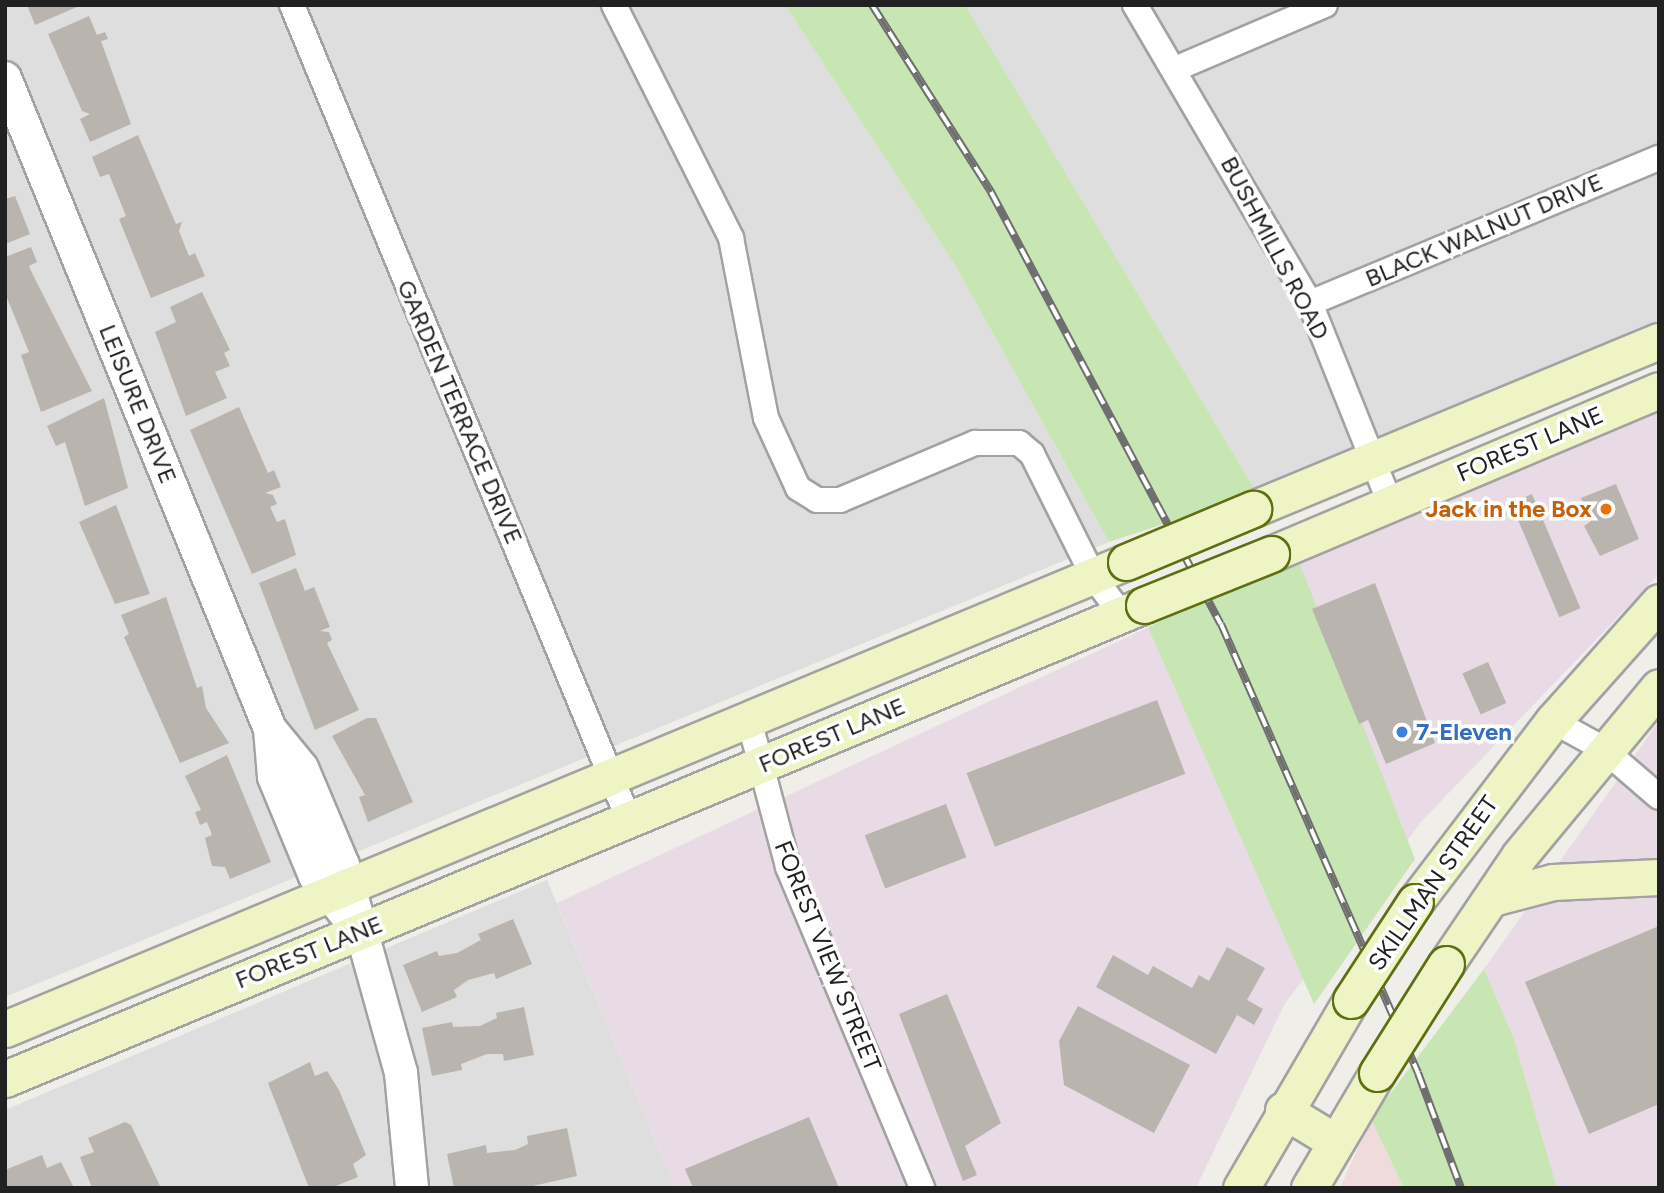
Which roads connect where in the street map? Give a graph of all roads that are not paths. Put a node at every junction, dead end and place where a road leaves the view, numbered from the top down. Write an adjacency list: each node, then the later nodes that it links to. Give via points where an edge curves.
1 (292, 5): 22 (street, GARDEN TERRACE DRIVE)
2 (614, 5): 14 (street, via 731,238 766,418 798,488 817,500 840,500 975,443 1019,443 1032,454)
3 (1135, 5): 5 (street, BUSHMILLS ROAD)
4 (1325, 5): 5 (street)
5 (1175, 69): 8 (street, BUSHMILLS ROAD)
6 (5, 78): 26 (street, LEISURE DRIVE, via 270,729 274,777)
7 (1659, 158): 8 (street, BLACK WALNUT DRIVE)
8 (1310, 303): 12 (street, BUSHMILLS ROAD)
9 (1659, 341): 12 (main road, FOREST LANE)
10 (1659, 364): 11 (main road, via 1636,373)
11 (1644, 396): 13 (main road, FOREST LANE)
12 (1376, 458): 13 (street, BUSHMILLS ROAD); 14 (main road, FOREST LANE, bridge)
13 (1390, 503): 16 (main road, FOREST LANE, bridge)
14 (1093, 576): 16 (street); 18 (main road, FOREST LANE)
15 (1659, 602): 19 (main road, SKILLMAN STREET)
16 (1133, 610): 21 (main road, FOREST LANE)
17 (1659, 687): 20 (main road)
18 (749, 720): 21 (street, FOREST VIEW STREET); 22 (main road, FOREST LANE)
19 (1553, 722): 20 (street); 31 (main road, SKILLMAN STREET, bridge, via 1415,902)
20 (1602, 748): 23 (street); 27 (main road)
21 (761, 765): 24 (main road, FOREST LANE); 34 (street, FOREST VIEW STREET, via 788,867)
22 (612, 779): 24 (street, GARDEN TERRACE DRIVE); 26 (main road, FOREST LANE)
23 (1659, 797)
24 (629, 820): 28 (main road, FOREST LANE)
25 (1659, 877): 27 (main road, via 1553,882)
26 (337, 890): 28 (street, LEISURE DRIVE); 29 (main road, FOREST LANE)
27 (1492, 898): 32 (main road, bridge)
28 (359, 932): 30 (main road, FOREST LANE); 33 (street, LEISURE DRIVE, via 401,1073)
29 (5, 1029)
30 (5, 1079)
31 (1283, 1110): 32 (main road); 35 (main road, SKILLMAN STREET)
32 (1334, 1141): 36 (main road)
33 (412, 1188)
34 (922, 1188)
35 (1241, 1188)
36 (1309, 1188)

